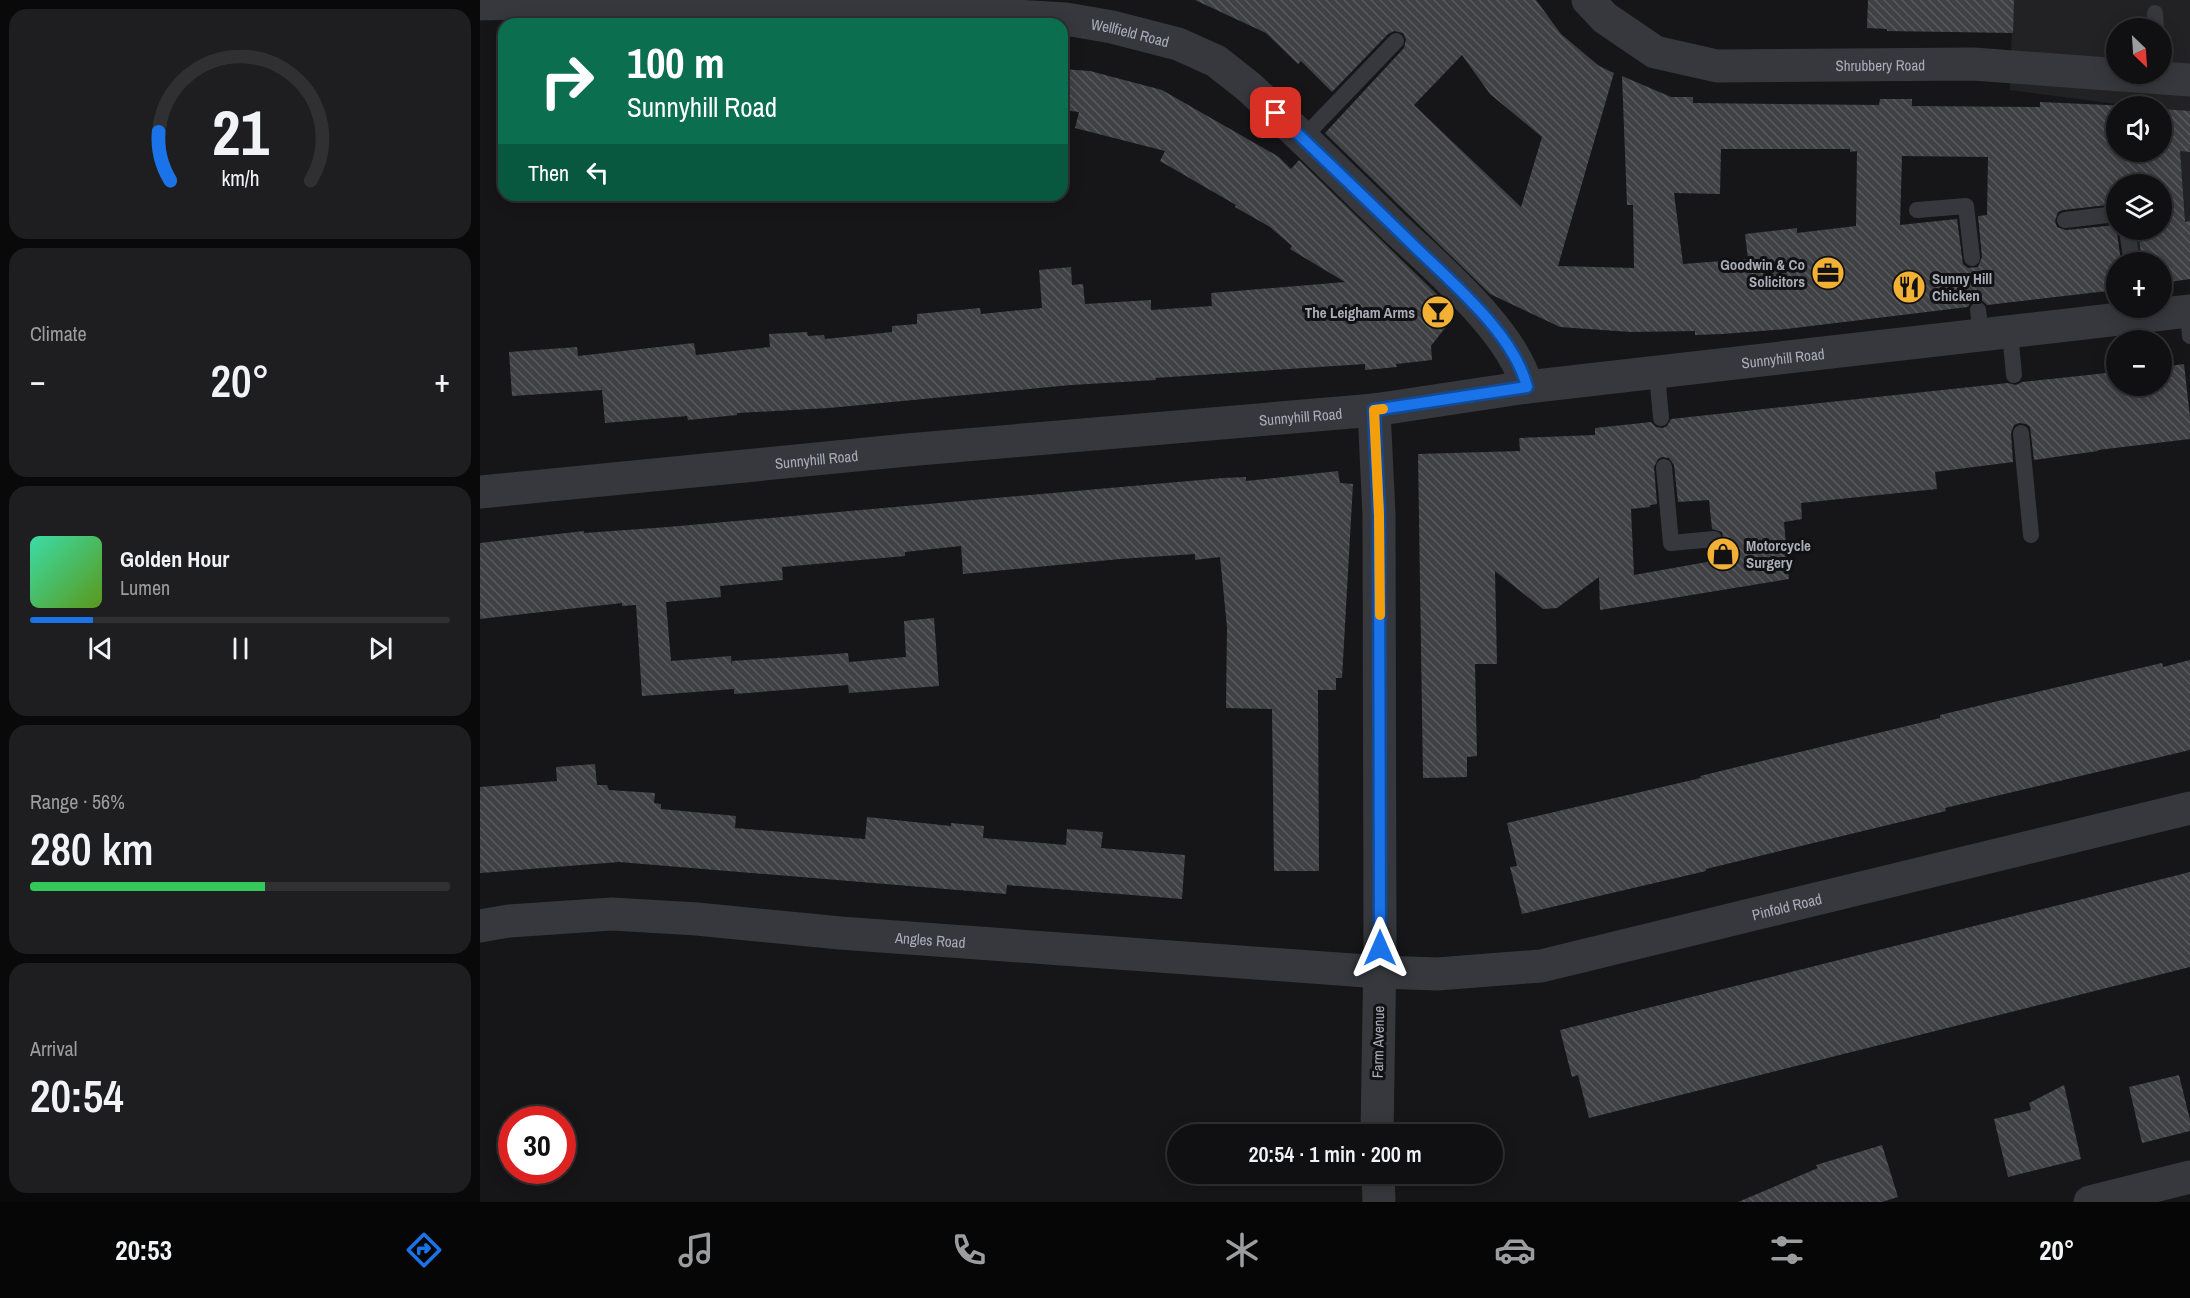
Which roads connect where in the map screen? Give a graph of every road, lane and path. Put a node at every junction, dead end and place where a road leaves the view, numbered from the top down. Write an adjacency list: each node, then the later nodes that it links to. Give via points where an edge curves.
1 (1588, 0): 6 (street, Shrubbery Road, via 1605,18 1655,51 1717,66 1973,64)
2 (480, 4): 3 (street, Wellfield Road, via 559,2 912,10)
3 (1049, 18)
4 (1068, 19): 7 (street, Wellfield Road, via 1178,44 1216,61)
5 (1396, 41): 7 (lane)
6 (2106, 73)
7 (1303, 138): 18 (street, Wellfield Road, via 1502,336 1524,371)
8 (1917, 210): 11 (lane, via 1966,206)
9 (2106, 215): 10 (lane)
10 (2065, 220)
11 (1972, 258)
12 (2106, 315): 15 (street, Sunnyhill Road)
13 (2172, 317): 14 (street, Sunnyhill Road)
14 (2189, 320)
15 (1990, 326): 16 (street, Sunnyhill Road); 17 (lane)
16 (1657, 373): 18 (street, Sunnyhill Road); 20 (lane)
17 (2014, 375)
18 (1527, 387): 19 (street, Sunnyhill Road)
19 (1374, 410): 23 (street, Sunnyhill Road); 28 (street, Farm Avenue, via 1379,515)
20 (1660, 418)
21 (2021, 433): 24 (lane)
22 (1664, 467): 25 (lane, via 1671,543)
23 (480, 492)
24 (2031, 535)
25 (1714, 538)
26 (2190, 808): 28 (street, Pinfold Road, via 1541,966 1437,974)
27 (480, 926): 28 (street, Angles Road, via 612,914)
28 (1380, 972): 29 (street, Farm Avenue)
29 (1377, 1124)
30 (1378, 1184): 32 (street)
31 (2164, 1191): 33 (street)
32 (1379, 1202)
33 (2090, 1202)

